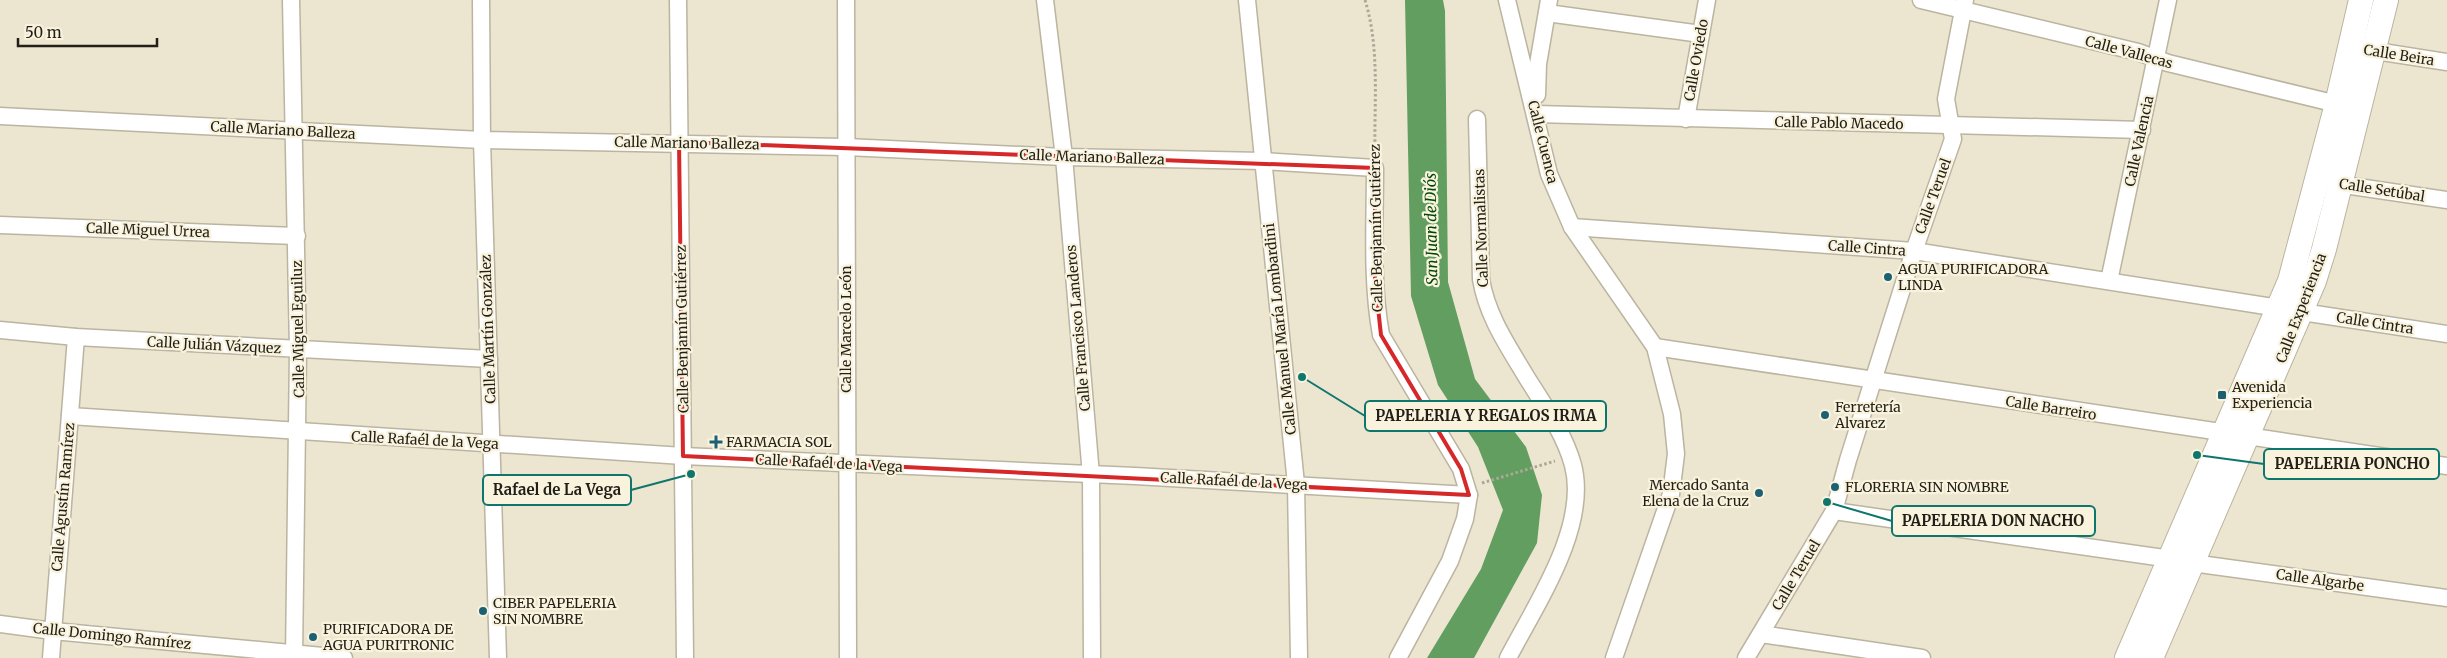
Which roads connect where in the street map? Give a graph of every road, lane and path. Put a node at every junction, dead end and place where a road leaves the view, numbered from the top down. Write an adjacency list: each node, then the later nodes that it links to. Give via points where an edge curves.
1 (291, 0): 26 (street, Calle Miguel Eguiluz)
2 (481, 0): 28 (street, Calle Martín González)
3 (678, 0): 29 (street, Calle Benjamín Gutiérrez)
4 (846, 0): 30 (street, Calle Marcelo León)
5 (1045, 0): 31 (street, Calle Francisco Landeros)
6 (1247, 0): 32 (street, Calle Manuel María Lombardini)
7 (1365, 0): 33 (path, Calle Benjamín Gutiérrez, via 1371,19 1374,59)
8 (1507, 0): 21 (street, Calle Cuenca)
9 (1706, 0): 16 (street, Calle Oviedo)
10 (1921, 0): 14 (street, Calle Vallecas)
11 (2168, 0): 18 (street, Calle Valencia)
12 (2362, 0): 17 (street, Calle Experiencia)
13 (2386, 0): 17 (street, Calle Experiencia)
14 (1964, 5): 18 (street, Calle Vallecas); 25 (street, Calle Teruel, via 1946,99)
15 (1548, 7): 16 (street); 21 (street, via 1538,64)
16 (1701, 34): 24 (street, Calle Oviedo)
17 (2362, 49): 19 (street, Calle Beira); 20 (street, Calle Experiencia); 34 (street, Calle Experiencia)
18 (2156, 58): 20 (street, Calle Vallecas); 27 (street, Calle Valencia)
19 (2447, 62)
20 (2337, 104): 34 (street, Calle Experiencia)
21 (1536, 114): 24 (street, Calle Pablo Macedo); 37 (street, Calle Cuenca, via 1549,174)
22 (0, 116): 26 (street, Calle Mariano Balleza)
23 (1477, 119): 76 (street, Calle Normalistas, via 1484,300 1563,439 1573,465 1577,490 1574,520 1563,551)
24 (1686, 120): 25 (street, Calle Pablo Macedo)
25 (1952, 125): 27 (street, Calle Pablo Macedo); 39 (street, Calle Teruel, via 1950,150)
26 (295, 130): 28 (street, Calle Mariano Balleza); 38 (street, Calle Miguel Eguiluz)
27 (2142, 130): 40 (street, Calle Valencia)
28 (482, 140): 29 (street, Calle Mariano Balleza); 48 (street, Calle Martín González)
29 (680, 142): 30 (street, Calle Mariano Balleza); 54 (street, Calle Benjamín Gutiérrez)
30 (846, 147): 31 (street, Calle Mariano Balleza); 56 (street, Calle Marcelo León)
31 (1064, 157): 32 (street, Calle Mariano Balleza); 58 (street, Calle Francisco Landeros)
32 (1263, 161): 33 (street, Calle Mariano Balleza); 59 (street, Calle Manuel María Lombardini)
33 (1375, 168): 60 (street, Calle Benjamín Gutiérrez, via 1375,280 1381,335)
34 (2329, 182): 35 (street, Calle Setúbal); 41 (street, Calle Experiencia); 42 (street, Calle Experiencia, via 2324,249)
35 (2447, 200)
36 (0, 225): 38 (street, Calle Miguel Urrea)
37 (1572, 227): 39 (street, Calle Cintra); 46 (street, Calle Cuenca)
38 (297, 236): 47 (street, Calle Miguel Eguiluz)
39 (1914, 251): 40 (street, Calle Cintra); 49 (street, Calle Teruel)
40 (2109, 282): 41 (street, Calle Cintra)
41 (2279, 308): 52 (street, Calle Experiencia)
42 (2302, 312): 44 (street, Calle Cintra); 52 (street, Calle Experiencia)
43 (0, 330): 45 (street, Calle Julián Vázquez)
44 (2447, 334)
45 (76, 337): 47 (street, Calle Julián Vázquez); 50 (street, Calle Agustín Ramírez)
46 (1655, 347): 49 (street, Calle Barreiro); 77 (street, via 1672,414 1676,454 1671,494)
47 (298, 349): 48 (street, Calle Julián Vázquez); 51 (street, Calle Miguel Eguiluz)
48 (488, 359): 53 (street, Calle Martín González)
49 (1873, 380): 52 (street, Calle Barreiro); 61 (street, Calle Teruel)
50 (70, 416): 51 (street, Calle Rafaél de la Vega); 65 (street, Calle Agustín Ramírez)
51 (298, 433): 53 (street, Calle Rafaél de la Vega); 67 (street, Calle Miguel Eguiluz)
52 (2236, 436): 57 (street, Calle Barreiro); 62 (street, Calle Experiencia)
53 (491, 444): 54 (street, Calle Rafaél de la Vega); 70 (street, Calle Martín González)
54 (683, 456): 56 (street, Calle Rafaél de la Vega); 71 (street, Calle Benjamín Gutiérrez)
55 (1560, 459): 60 (path)
56 (847, 465): 58 (street, Calle Rafaél de la Vega); 72 (street, Calle Marcelo León)
57 (2447, 466)
58 (1091, 475): 59 (street, Calle Rafaél de la Vega); 73 (street, Calle Francisco Landeros)
59 (1296, 484): 60 (street, Calle Rafaél de la Vega); 74 (street, Calle Manuel María Lombardini)
60 (1475, 489): 75 (street, Calle Benjamín Gutiérrez, via 1450,561)
61 (1834, 511): 62 (street, Calle Algarbe); 66 (street, Calle Teruel)
62 (2181, 561): 63 (street, Calle Algarbe); 80 (street, Calle Experiencia); 81 (street, Calle Experiencia)
63 (2447, 598)
64 (0, 624): 65 (street, Calle Domingo Ramírez)
65 (53, 631): 67 (street, Calle Domingo Ramírez); 68 (street, Calle Agustín Ramírez)
66 (1761, 634): 78 (street, Calle Teruel); 79 (street)
67 (294, 656): 69 (street, Calle Domingo Ramírez)
68 (51, 658)
69 (344, 658)
70 (498, 658)
71 (685, 658)
72 (848, 658)
73 (1092, 658)
74 (1299, 658)
75 (1398, 658)
76 (1508, 658)
77 (1614, 658)
78 (1746, 658)
79 (1922, 658)
80 (2127, 658)
81 (2151, 658)

